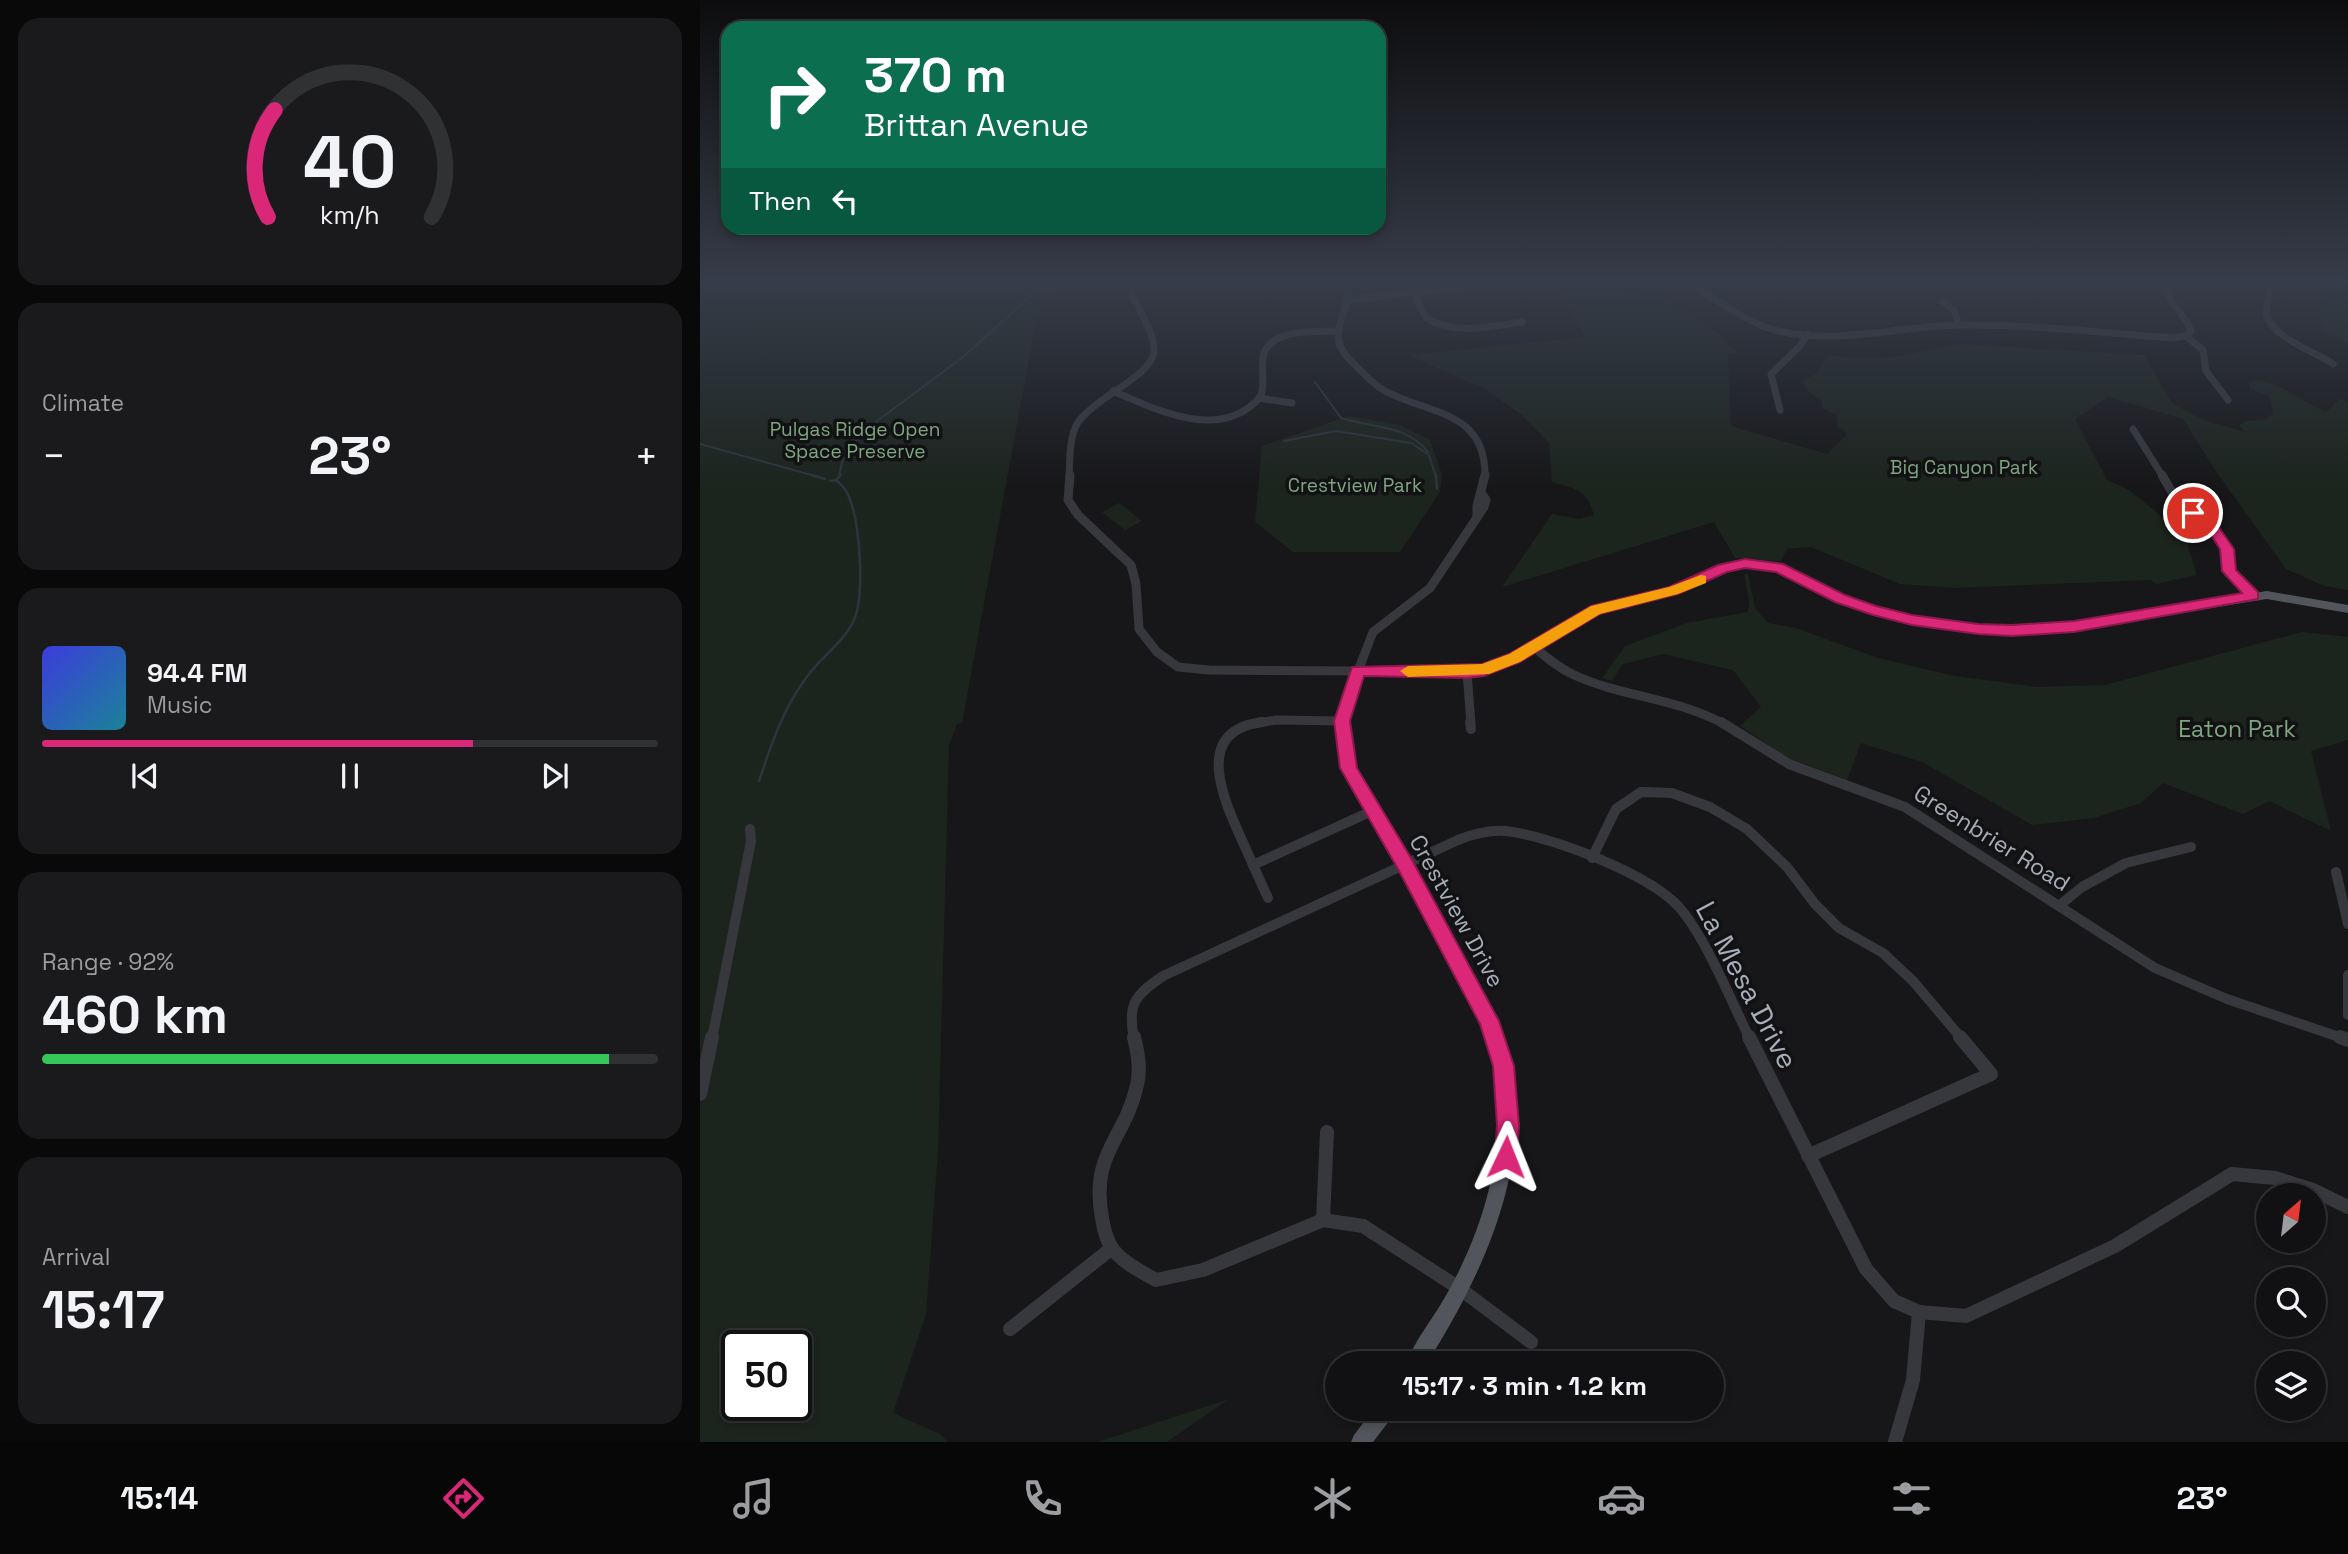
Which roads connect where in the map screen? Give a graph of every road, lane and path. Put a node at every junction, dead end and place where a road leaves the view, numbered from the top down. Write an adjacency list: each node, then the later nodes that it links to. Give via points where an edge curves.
1 (1154, 351): 8 (street, via 1148,366)
2 (1265, 351): 9 (street)
3 (1343, 351): 17 (street, Crestview Drive, via 1378,387 1450,415 1471,431 1482,449 1486,478 1482,495 1486,500 1439,578 1373,632)
4 (1797, 351): 12 (street, via 1771,374)
5 (2206, 351): 10 (street, via 2206,371)
6 (2317, 351): 7 (street)
7 (2333, 365)
8 (1113, 391): 9 (street, via 1189,420 1225,417); 17 (street, via 1076,426 1068,499 1078,515 1131,565 1139,629 1157,652 1178,667 1209,670)
9 (1259, 398): 11 (street)
10 (2228, 400)
11 (1292, 403)
12 (1780, 410)
13 (2133, 429): 14 (street, via 2174,494 2215,532 2227,549 2229,571)
14 (2253, 596): 15 (main road, via 2284,596); 16 (main road, via 2074,626 1978,629 1873,610 1779,568 1745,564 1673,591 1596,610)
15 (2348, 609)
16 (1534, 647): 18 (main road, via 1497,665); 29 (street, Greenbrier Road, via 1576,676 1695,710 1789,764 1905,807)
17 (1358, 671): 18 (main road); 19 (main road, Crestview Drive)
18 (1467, 672): 20 (street)
19 (1342, 721): 21 (main road, Crestview Drive, via 1349,768); 26 (street, via 1258,720 1238,728 1222,745 1217,776)
20 (1471, 729)
21 (1372, 811): 25 (main road, Crestview Drive); 26 (street)
22 (750, 829): 34 (street, via 734,935)
23 (2191, 847): 29 (street, via 2126,863)
24 (1591, 858): 25 (street, La Mesa Drive, via 1528,834 1502,830 1473,834); 36 (street, La Mesa Drive, via 1650,886 1677,905 1695,930); 36 (street, via 1616,809 1641,792 1672,793 1710,807 1747,829 1839,928 1883,953 1913,981 1992,1074)
25 (1405, 863): 39 (street, La Mesa Drive, via 1140,990 1129,1018 1138,1083 1101,1165 1099,1204); 40 (main road, Crestview Drive, via 1489,1021 1503,1066 1508,1125 1500,1191)
26 (1253, 865): 28 (street)
27 (2336, 872): 30 (street)
28 (1268, 898)
29 (2060, 905): 33 (street, Greenbrier Road, via 2155,968 2190,985)
30 (2348, 924)
31 (2348, 975): 32 (street)
32 (2348, 1015)
33 (2348, 1040)
34 (700, 1094)
35 (1327, 1132): 38 (street)
36 (1808, 1156): 41 (street, La Mesa Drive, via 1866,1269 1894,1301)
37 (2348, 1207): 41 (street, La Mesa Drive, via 2276,1178 2232,1174 2115,1246 1966,1316)
38 (1323, 1220): 39 (street, via 1203,1270 1156,1280); 40 (street, via 1363,1226)
39 (1112, 1248): 42 (street)
40 (1459, 1288): 43 (street); 44 (main road, Crestview Drive)
41 (1919, 1312): 47 (street, via 1913,1380)
42 (1010, 1329)
43 (1531, 1342)
44 (1423, 1351)
45 (1377, 1421): 46 (main road)
46 (1361, 1442)
47 (1895, 1442)

